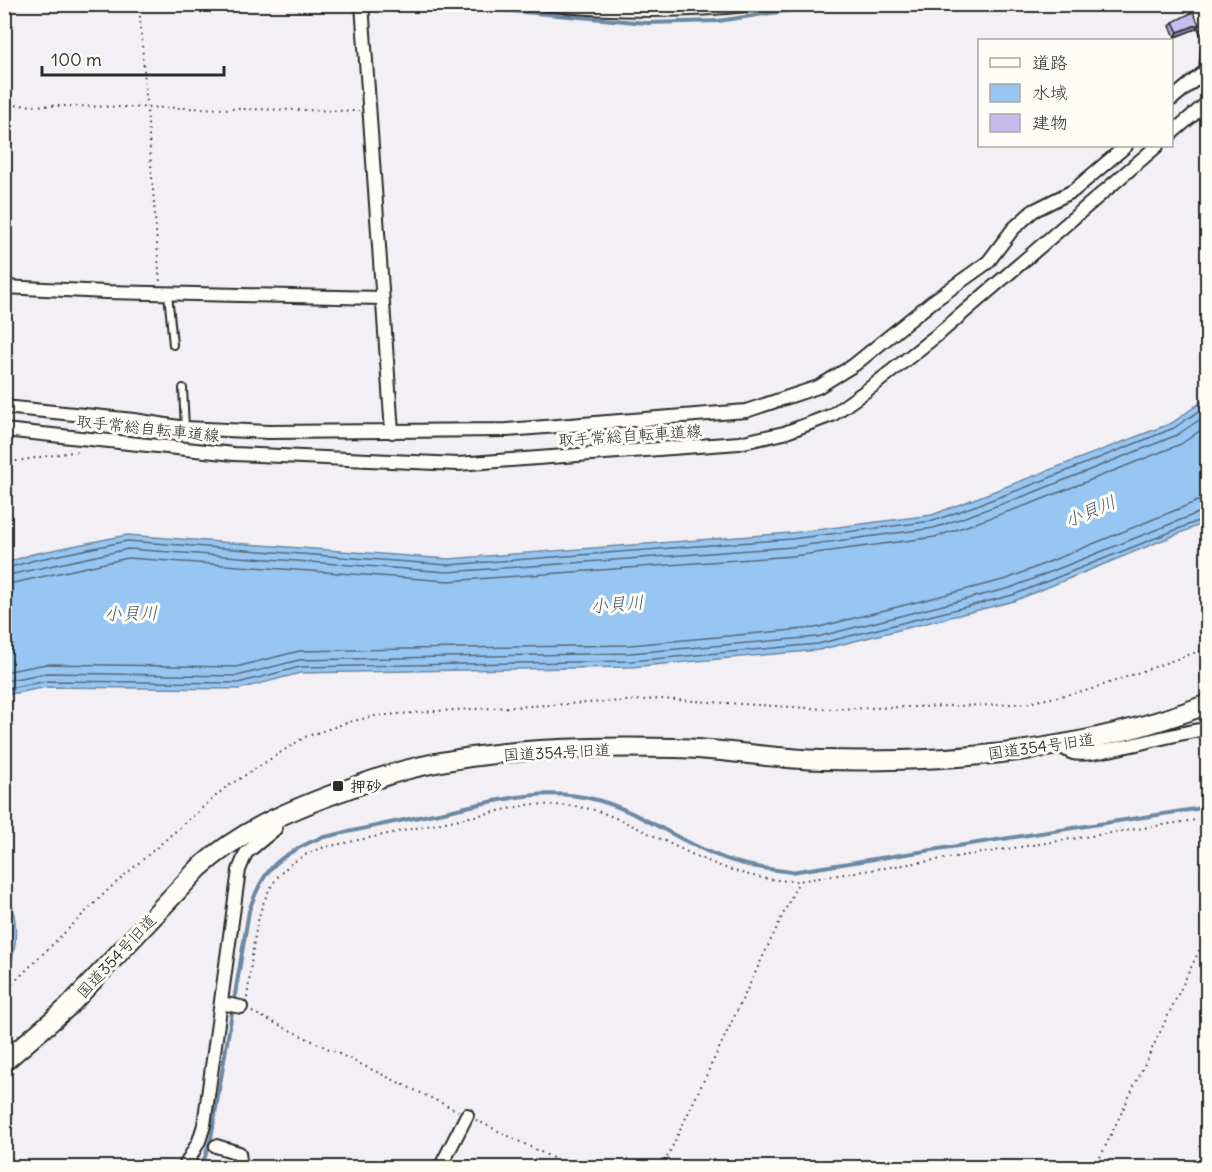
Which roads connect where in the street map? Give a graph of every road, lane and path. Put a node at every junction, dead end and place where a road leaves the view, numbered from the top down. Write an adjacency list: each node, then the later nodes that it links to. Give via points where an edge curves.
1 (139, 4): 12 (path)
2 (362, 4): 13 (street)
3 (545, 4): 4 (street, via 615,11)
4 (757, 4)
5 (1195, 4): 6 (street)
6 (1208, 33)
7 (1208, 49): 8 (street)
8 (1207, 69): 9 (street)
9 (1173, 98)
10 (1208, 102): 14 (street)
11 (4, 105): 12 (path)
12 (148, 108): 13 (path); 18 (path)
13 (369, 111): 19 (street)
14 (1173, 132)
15 (1125, 147): 25 (street, via 1073,191 1033,211 1013,229 988,262 854,365 818,387 746,411 507,430)
16 (1156, 147): 24 (street, 取手常総自転車道線, via 941,332 832,415 740,444 458,464 234,454)
17 (4, 287): 18 (street)
18 (164, 293): 19 (street); 20 (lane)
19 (382, 298): 25 (street)
20 (173, 345)
21 (183, 388): 23 (lane)
22 (4, 407): 23 (street)
23 (185, 428): 25 (street)
24 (4, 430)
25 (392, 432)
26 (87, 450): 27 (path)
27 (4, 463)
28 (1208, 704): 30 (street, 国道354号旧道)
29 (1208, 729): 30 (street, via 1092,752 1073,754)
30 (1060, 746): 31 (street, 国道354号旧道, via 1023,752 874,760 819,760 676,747 493,754 406,770)
31 (278, 816): 35 (street, via 275,829 246,853 238,870); 36 (street, 国道354号旧道, via 246,832 199,867 68,1007)
32 (1208, 818): 33 (path)
33 (799, 881): 35 (path, via 730,872 615,818 553,804 523,806 325,847 290,863 267,892); 43 (path)
34 (1208, 932): 44 (path)
35 (234, 1006): 37 (path); 38 (street, via 204,1125)
36 (4, 1062)
37 (467, 1115): 41 (street); 42 (path)
38 (207, 1143): 39 (street); 40 (street, via 239,1153)
39 (184, 1167)
40 (241, 1167)
41 (440, 1167)
42 (573, 1167)
43 (662, 1167)
44 (1095, 1167)

